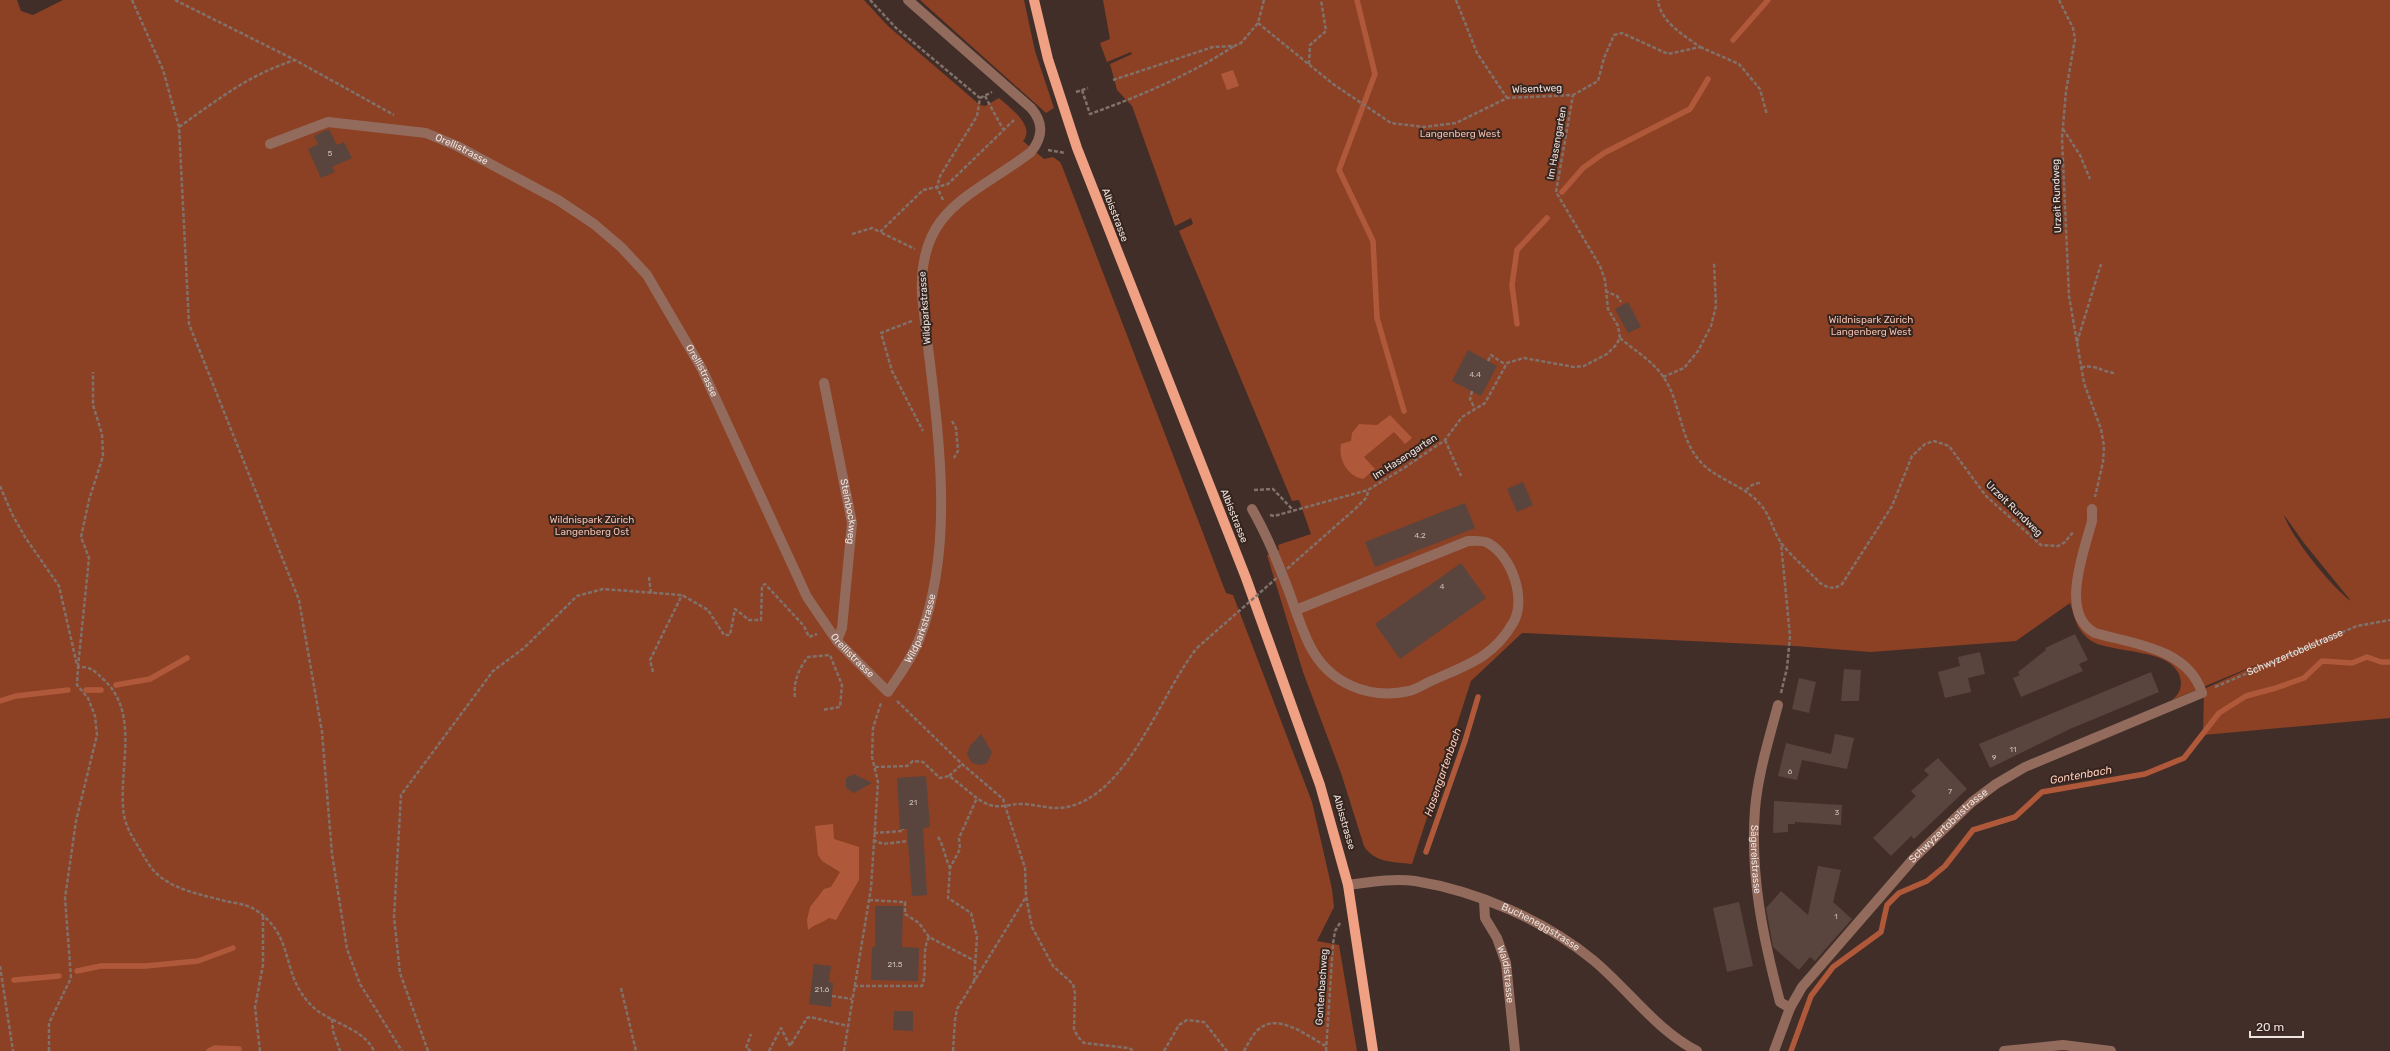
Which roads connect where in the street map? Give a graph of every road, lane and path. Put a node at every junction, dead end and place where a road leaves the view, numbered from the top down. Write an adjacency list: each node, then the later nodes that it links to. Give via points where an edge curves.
1 (132, 0): 26 (path, via 163,70)
2 (175, 0): 14 (path)
3 (870, 0): 31 (path, via 896,28 980,98 978,116 940,176)
4 (908, 0): 32 (street, Wildparkstrasse, via 1031,108 1040,123 1040,137 1031,152 958,201)
5 (1034, 0): 89 (main road, Albisstrasse, via 1048,59 1077,148 1246,578 1320,785)
6 (1264, 0): 11 (path)
7 (1321, 0): 15 (path, via 1326,31 1310,45)
8 (1456, 0): 22 (path, Wisentweg, via 1476,53)
9 (1658, 0): 13 (path, via 1658,6 1671,25)
10 (2059, 0): 27 (path, Urzeit Rundweg, via 2073,28 2075,39)
11 (1258, 23): 12 (path, via 1251,34); 15 (path, Wisentweg)
12 (1234, 46): 16 (path, via 1213,47); 18 (path, via 1214,59 1128,101 1090,114)
13 (1700, 47): 20 (path, Wisentweg, via 1668,54 1622,32 1614,35 1598,81); 23 (path, via 1739,64 1760,89)
14 (295, 60): 24 (path); 26 (path, via 267,69 241,83)
15 (1309, 64): 22 (path, Wisentweg, via 1333,84 1391,123 1424,127 1456,123)
16 (1113, 80)
17 (1088, 88): 18 (path)
18 (1082, 90): 19 (path)
19 (1076, 92)
20 (1573, 95): 22 (path, Wisentweg); 38 (path, Im Hasengarten, via 1556,192 1600,266 1605,280)
21 (985, 96): 28 (path)
22 (1507, 98)
23 (1767, 115)
24 (398, 117)
25 (1014, 120): 28 (path)
26 (179, 128): 113 (path, via 189,324 299,600 322,732 332,854 347,949 360,984)
27 (2063, 128): 30 (path, via 2080,155); 42 (path, Urzeit Rundweg, via 2068,273 2071,317)
28 (1003, 129): 31 (path, via 948,184)
29 (270, 144): 69 (street, Orellistrasse, via 328,122 426,133 457,146 558,200 622,247 647,275 702,369 807,597)
30 (2090, 180)
31 (937, 187): 32 (path); 33 (path, via 924,190)
32 (948, 211): 35 (street, Wildparkstrasse, via 932,233)
33 (880, 232): 34 (path, via 872,228); 35 (path)
34 (852, 234)
35 (924, 254): 40 (street, Wildparkstrasse, via 921,279)
36 (1714, 263): 48 (path, via 1716,306 1711,326 1698,351 1684,368)
37 (2101, 264): 42 (path)
38 (1605, 291): 39 (path, via 1617,296); 41 (path, Im Hasengarten, via 1608,309 1618,326)
39 (1620, 302)
40 (924, 316): 53 (street, Wildparkstrasse); 53 (path, via 881,333 892,371 929,442)
41 (1620, 338): 44 (path, via 1607,354 1584,366 1574,367 1524,358); 48 (path, Urzeit Rundweg)
42 (2077, 343): 45 (path, Urzeit Rundweg)
43 (1488, 361): 44 (path, via 1491,355)
44 (1506, 365): 51 (path, Im Hasengarten, via 1485,403)
45 (2081, 367): 47 (path, via 2094,365 2105,372); 60 (path, Urzeit Rundweg, via 2104,446 2098,488)
46 (94, 372): 71 (path, via 93,406 102,434 103,456 81,537 89,558)
47 (2114, 373)
48 (1663, 377): 59 (path, Urzeit Rundweg, via 1673,395 1686,437 1699,460 1709,469)
49 (824, 383): 70 (street, Steinbockweg, via 852,523 842,628)
50 (1472, 391): 51 (path, via 1470,399)
51 (1475, 409): 52 (path, Im Hasengarten, via 1462,417)
52 (1445, 440): 54 (path); 58 (path, Im Hasengarten)
53 (938, 446): 73 (street, Wildparkstrasse, via 941,518 931,599 920,638)
54 (1461, 476)
55 (1762, 482): 59 (path)
56 (0, 486): 71 (path, via 25,537 59,586)
57 (1254, 490): 62 (path, via 1273,489)
58 (1368, 490): 62 (path, Im Hasengarten); 82 (path, bridge, via 1367,498 1196,648 1136,747 1106,786 1067,806 1052,808 1023,804)
59 (1746, 490): 63 (path, Urzeit Rundweg, via 1761,504 1772,520)
60 (2092, 508): 63 (path, Urzeit Rundweg, via 2065,542 2058,546 2042,545 1986,496 1949,446 1934,441 1925,444 1912,456 1892,506 1842,584 1835,588 1820,583); 74 (street, via 2092,521 2075,600 2077,611 2087,629 2166,654 2184,666)
61 (1252, 509): 62 (path, Im Hasengarten, via 1274,516); 67 (street, via 1265,532)
62 (1293, 510)
63 (1781, 543): 76 (path, via 1790,636 1787,668)
64 (649, 577): 65 (path)
65 (651, 594): 66 (path); 114 (path, via 603,589 577,596 524,648 493,672 401,795 394,917 400,972)
66 (682, 595): 69 (path, via 708,610 724,634 730,635 735,609 749,620 761,620 762,586 765,584 804,626 809,637); 72 (path, via 650,660)
67 (1296, 610): 67 (street, via 1310,646 1323,665 1342,683 1359,690 1391,693 1410,690 1486,655 1500,643 1514,622 1520,604 1516,579 1500,552 1488,542 1468,541)
68 (2390, 620): 74 (path, Schwyzertobelstrasse, via 2357,626)
69 (828, 629): 70 (street, Orellistrasse)
70 (837, 641): 73 (street, Orellistrasse)
71 (78, 667): 93 (path, via 92,669 109,684 120,699 124,722 122,807 130,832 153,870 167,882 186,891 253,908); 109 (path, via 77,685 95,716 97,735 76,821 65,898 71,978 49,1024)
72 (653, 672)
73 (888, 692): 78 (path); 79 (path, via 879,707 873,728 872,757)
74 (2202, 693): 103 (street, Schwyzertobelstrasse, via 2025,767 1978,798 1914,858 1802,987)
75 (795, 697): 77 (path, via 794,687 802,664 808,656 830,655 842,685 840,707)
76 (1778, 705): 103 (street, Sägereistrasse, via 1755,808 1753,862 1765,947 1780,1002)
77 (822, 710)
78 (962, 764): 80 (path); 82 (path, via 1003,800)
79 (875, 767): 80 (path, via 907,766 913,761 922,762 940,778); 84 (path, via 878,782)
80 (949, 776): 81 (path)
81 (977, 798): 82 (path, via 999,808); 88 (path, via 959,838 960,850)
82 (1005, 807): 90 (path, via 1025,868)
83 (903, 829): 84 (path)
84 (874, 833): 86 (path)
85 (938, 838): 88 (path)
86 (873, 840): 87 (path, via 883,844); 91 (path)
87 (908, 841)
88 (950, 868): 96 (path, via 948,898 971,913 977,937)
89 (1348, 885): 92 (street, Bucheneggstrasse, via 1383,880 1414,881 1450,889); 125 (main road, Albisstrasse)
90 (1026, 896): 98 (path); 120 (path, via 1032,928 1040,946 1053,966 1073,984 1074,1029 1078,1037 1084,1042 1129,1048)
91 (869, 900): 95 (path, via 905,902 905,914 919,923); 99 (path)
92 (1484, 901): 126 (street, Waldistrasse, via 1485,918 1497,938 1506,963); 127 (street, Bucheneggstrasse, via 1538,924 1575,947 1672,1035)
93 (263, 915): 104 (path, via 274,924 283,942 293,981 311,1006); 110 (path, via 263,965 255,1007)
94 (1339, 925): 107 (path, Gontenbachweg, via 1335,931 1333,944)
95 (929, 937): 96 (path); 99 (path, via 925,945 926,977 922,986)
96 (975, 961): 98 (path)
97 (0, 966): 108 (path)
98 (974, 982): 119 (path, via 957,1009)
99 (854, 986): 102 (path)
100 (621, 988): 115 (path)
101 (832, 996): 102 (path)
102 (852, 998): 105 (path)
103 (1790, 1008): 128 (street, Schwyzertobelstrasse)
104 (332, 1019): 111 (path); 112 (path, via 356,1032)
105 (848, 1026): 117 (path, via 810,1017 790,1046 781,1028); 118 (path)
106 (752, 1034): 116 (path, via 746,1048)
107 (1326, 1046): 123 (path, via 1292,1027 1273,1022 1258,1028); 124 (path, Gontenbachweg)
108 (13, 1051)
109 (49, 1051)
110 (260, 1051)
111 (340, 1051)
112 (374, 1051)
113 (402, 1051)
114 (428, 1051)
115 (636, 1051)
116 (751, 1051)
117 (769, 1051)
118 (844, 1051)
119 (954, 1051)
120 (1134, 1051)
121 (1164, 1051): 122 (path, via 1179,1025 1188,1020 1204,1022)
122 (1227, 1051)
123 (1244, 1051)
124 (1326, 1051)
125 (1373, 1051)
126 (1515, 1051)
127 (1697, 1051)
128 (1774, 1051)
129 (2004, 1051): 130 (street, via 2063,1045)
130 (2111, 1051)

